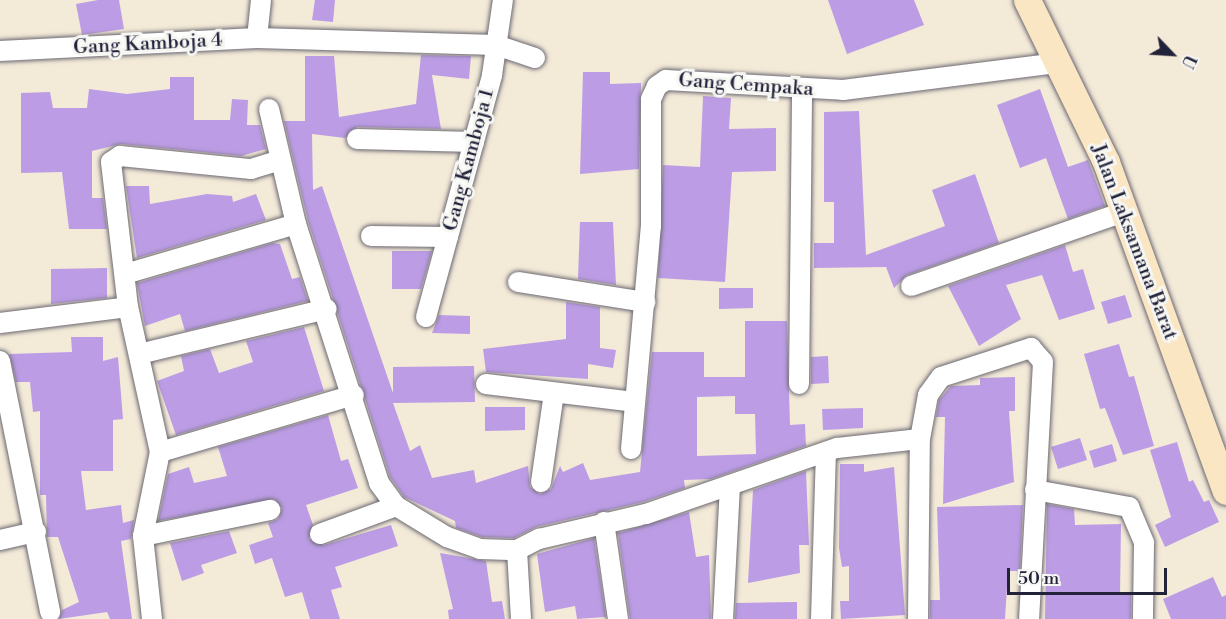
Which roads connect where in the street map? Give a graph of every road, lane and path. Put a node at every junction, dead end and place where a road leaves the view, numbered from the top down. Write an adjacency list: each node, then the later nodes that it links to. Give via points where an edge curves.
1 (261, 0): 4 (street)
2 (503, 0): 5 (street, Gang Kamboja 1)
3 (1027, 0): 8 (main road, Jalan Laksamana Barat)
4 (257, 38): 5 (street, Gang Kamboja 4); 6 (street, Gang Kamboja 4)
5 (496, 45): 7 (street, Gang Kamboja 4); 12 (street, Gang Kamboja 1)
6 (0, 51)
7 (535, 58)
8 (1056, 63): 9 (street, Gang Cempaka, via 843,90); 14 (main road, Jalan Laksamana Barat, via 1106,162)
9 (802, 90): 21 (street, Gang Cempaka, via 666,80 657,86 651,99); 29 (street)
10 (269, 109): 13 (street)
11 (357, 139): 12 (street)
12 (474, 142): 17 (street, Gang Kamboja 1)
13 (278, 161): 15 (street); 18 (street, via 251,168 214,169 114,156)
14 (1124, 212): 20 (street); 40 (main road, Jalan Laksamana Barat)
15 (296, 224): 18 (street); 23 (street)
16 (371, 236): 17 (street)
17 (448, 237): 24 (street, Gang Kamboja 1)
18 (125, 274): 22 (street)
19 (518, 282): 21 (street)
20 (911, 286)
21 (645, 302): 32 (street, Gang Cempaka)
22 (128, 307): 25 (street); 26 (street)
23 (327, 309): 26 (street); 31 (street)
24 (426, 317)
25 (0, 323)
26 (139, 354): 35 (street)
27 (0, 361): 44 (street)
28 (486, 384): 30 (street)
29 (799, 384)
30 (554, 393): 32 (street); 37 (street)
31 (354, 395): 35 (street); 41 (street, via 379,483)
32 (634, 402): 34 (street, Gang Cempaka)
33 (920, 439): 36 (street); 39 (street, via 936,380 1036,350 1043,362); 55 (street)
34 (631, 448)
35 (160, 452): 46 (street)
36 (826, 452): 38 (street); 54 (street)
37 (542, 482)
38 (730, 485): 43 (street); 53 (street)
39 (1035, 490): 56 (street); 57 (street, via 1129,507 1144,543)
40 (1226, 491)
41 (396, 506): 45 (street); 48 (street, via 480,549)
42 (270, 510): 46 (street)
43 (604, 522): 48 (street); 52 (street)
44 (36, 532): 47 (street); 49 (street)
45 (320, 534)
46 (143, 536): 50 (street)
47 (0, 540)
48 (517, 550): 51 (street)
49 (50, 612)
50 (152, 619)
51 (521, 619)
52 (618, 619)
53 (723, 619)
54 (821, 619)
55 (918, 619)
56 (1029, 619)
57 (1143, 619)

